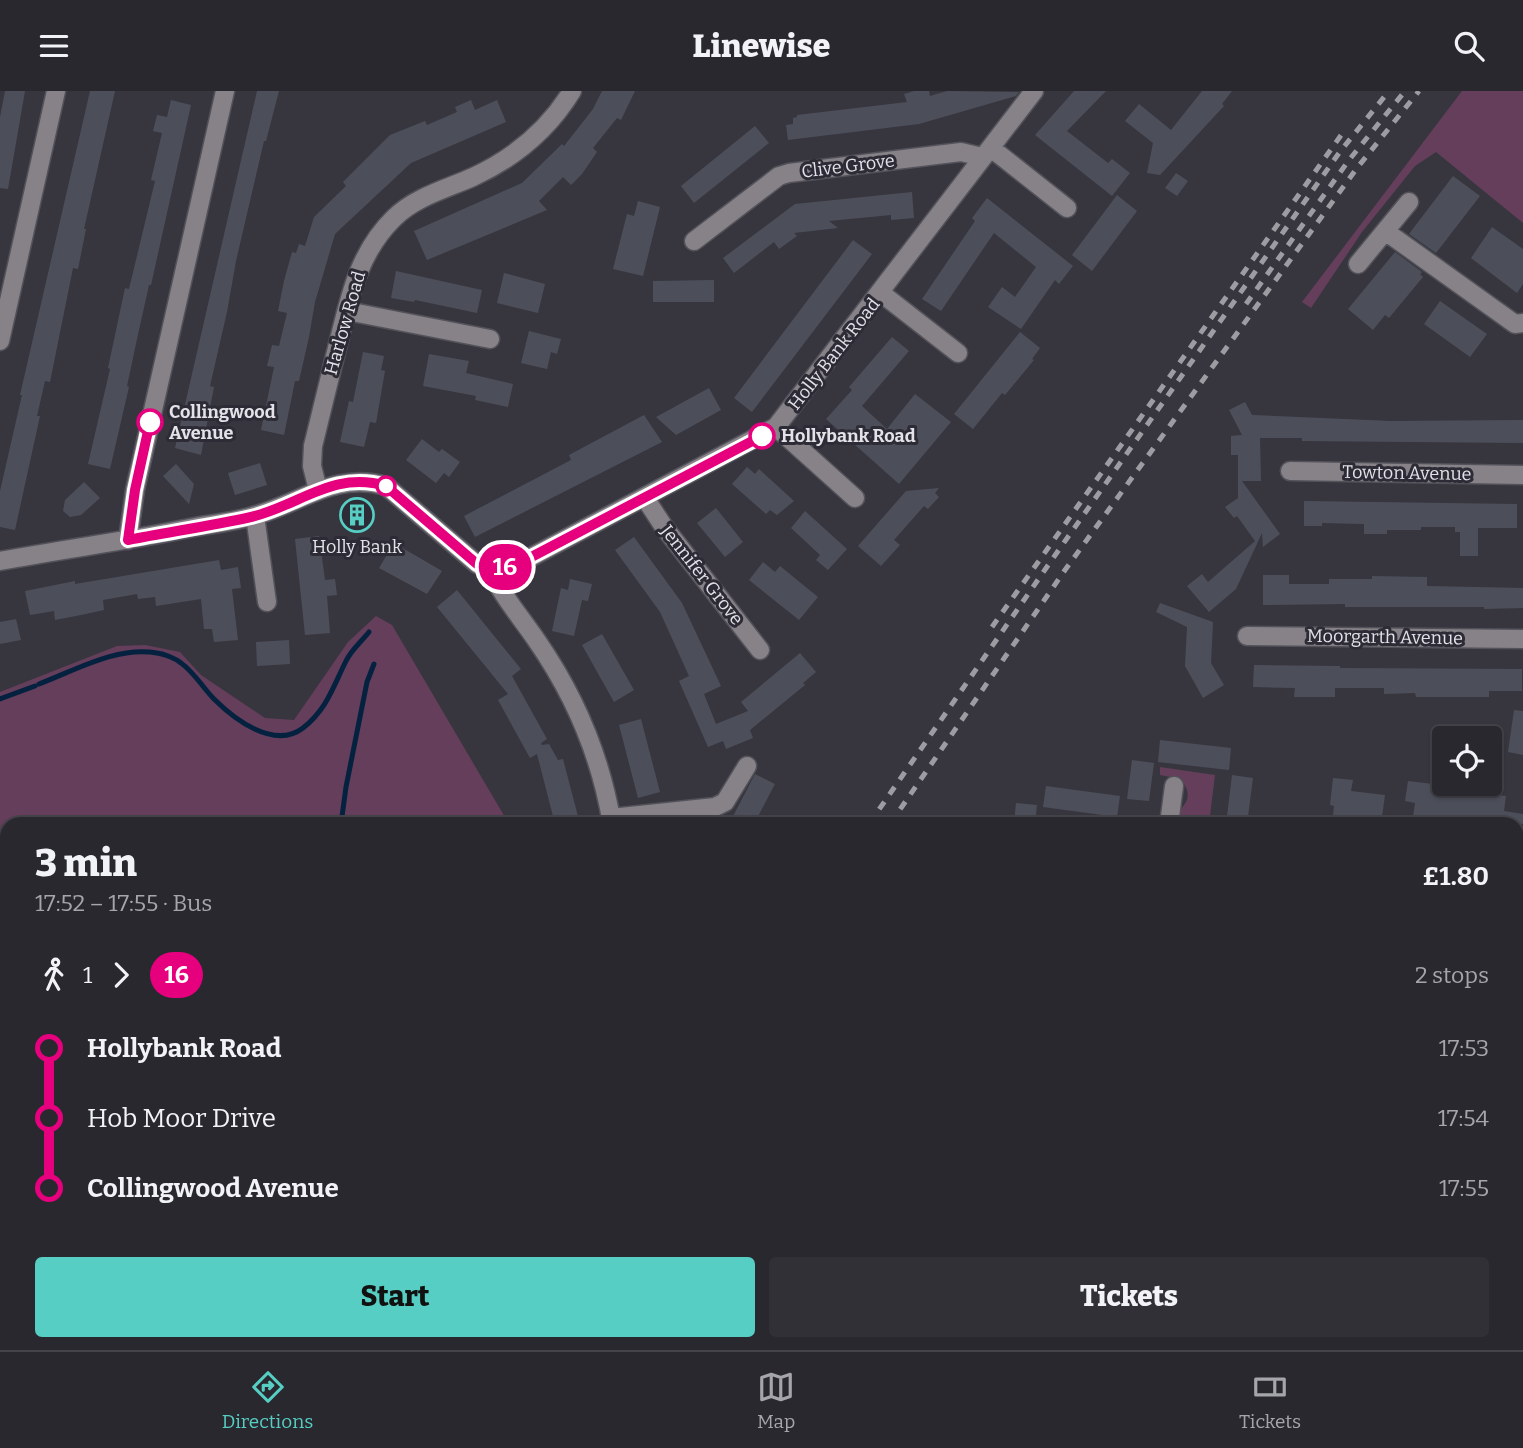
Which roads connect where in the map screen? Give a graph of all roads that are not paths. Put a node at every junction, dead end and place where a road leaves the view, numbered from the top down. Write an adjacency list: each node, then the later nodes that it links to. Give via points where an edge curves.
1 (56, 91): 15 (street)
2 (225, 91): 24 (street, via 135,490)
3 (572, 91): 12 (street, Harlow Road, via 514,155 395,217 364,258)
4 (1034, 91): 5 (street, Holly Bank Road)
5 (987, 152): 7 (street); 9 (street, Clive Grove, via 779,176); 11 (street, Holly Bank Road)
6 (1409, 202): 8 (street)
7 (1067, 208)
8 (1385, 232): 10 (street); 13 (street, via 1515,324)
9 (694, 241)
10 (1358, 264)
11 (881, 293): 16 (street); 17 (street, Holly Bank Road)
12 (347, 311): 14 (street); 20 (street, Harlow Road, via 313,446)
13 (1523, 323)
14 (490, 339)
15 (0, 341)
16 (958, 353)
17 (776, 427): 21 (street, Holly Bank Road); 22 (street)
18 (1290, 471): 19 (street, Towton Avenue)
19 (1523, 475)
20 (318, 490): 23 (street); 26 (street, via 368,481 386,486 477,564)
21 (645, 498): 26 (street, Holly Bank Road, via 518,564); 30 (street, Jennifer Grove)
22 (855, 498)
23 (255, 516): 24 (street); 27 (street)
24 (128, 540): 25 (street)
25 (0, 561)
26 (489, 569): 33 (street, via 585,726)
27 (267, 602)
28 (1247, 636): 29 (street, Moorgarth Avenue)
29 (1523, 639)
30 (760, 650)
31 (747, 766): 34 (street, via 725,801 715,807)
32 (1174, 786): 35 (street)
33 (610, 817)
34 (641, 817)
35 (1170, 817)

